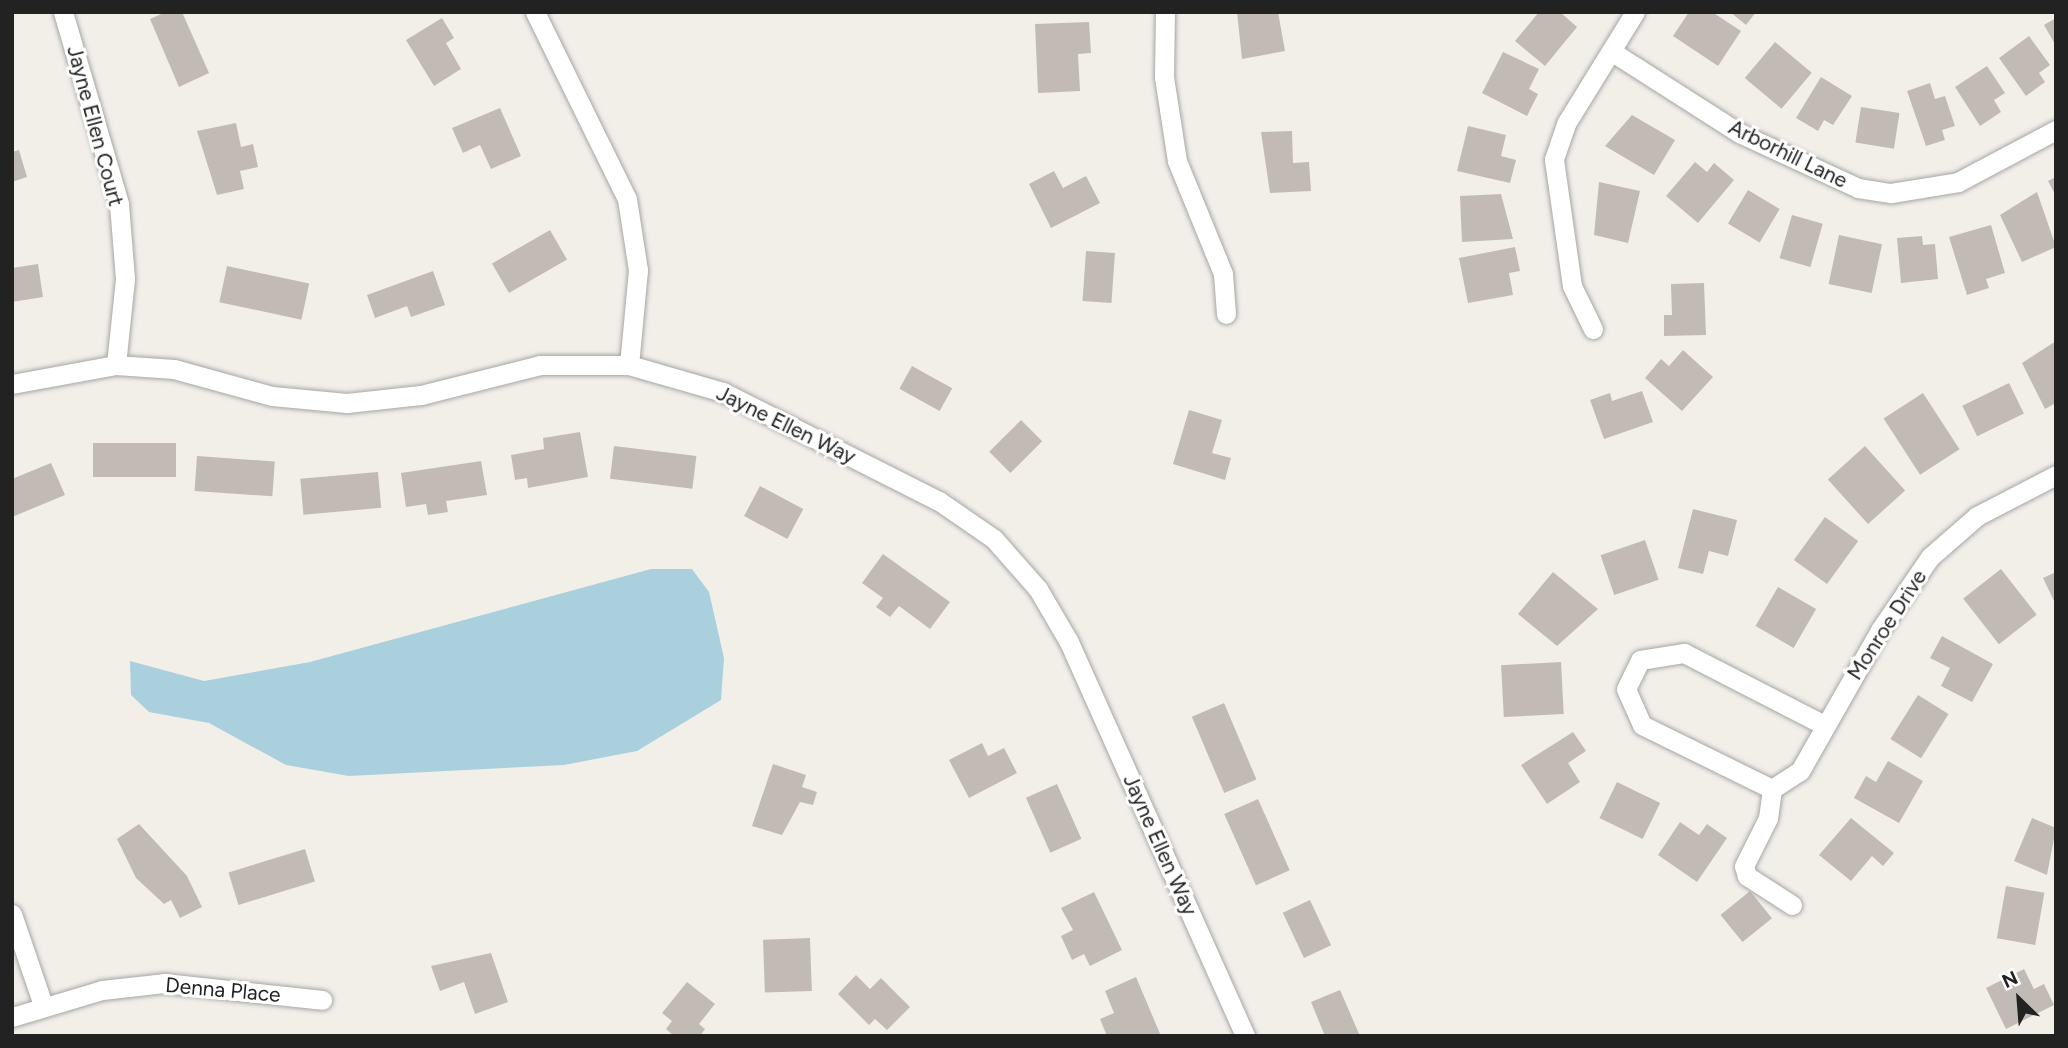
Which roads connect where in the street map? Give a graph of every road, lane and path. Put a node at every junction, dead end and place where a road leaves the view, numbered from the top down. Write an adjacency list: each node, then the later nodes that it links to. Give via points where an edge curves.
1 (63, 12): 9 (street, Jayne Ellen Court, via 119,204 125,279)
2 (535, 12): 10 (street, via 627,199 638,270)
3 (1165, 12): 7 (street, via 1164,77 1177,160 1223,274)
4 (1635, 12): 5 (street)
5 (1611, 51): 6 (street, Arborhill Lane, via 1739,133 1858,188 1891,193 1958,182); 8 (street, via 1567,122 1554,159 1572,286)
6 (2056, 130)
7 (1226, 314)
8 (1593, 329)
9 (116, 365): 10 (street, Jayne Ellen Way, via 174,369 272,396 347,403 421,396 540,365); 11 (street, Jayne Ellen Way)
10 (629, 365): 20 (street, Jayne Ellen Way, via 723,392 939,501 993,540 1038,589 1069,642)
11 (12, 384)
12 (2056, 474): 13 (street, Monroe Drive, via 1976,516 1930,557)
13 (1825, 726): 14 (street, Monroe Drive, via 1800,771); 14 (street, via 1684,653 1640,660 1626,689 1642,725)
14 (1772, 789): 15 (street, via 1768,818 1744,866 1748,876)
15 (1792, 905)
16 (12, 914): 18 (street)
17 (322, 1000): 18 (street, Denna Place, via 164,984)
18 (43, 1004): 19 (street, Denna Place)
19 (12, 1017)
20 (1245, 1036)

